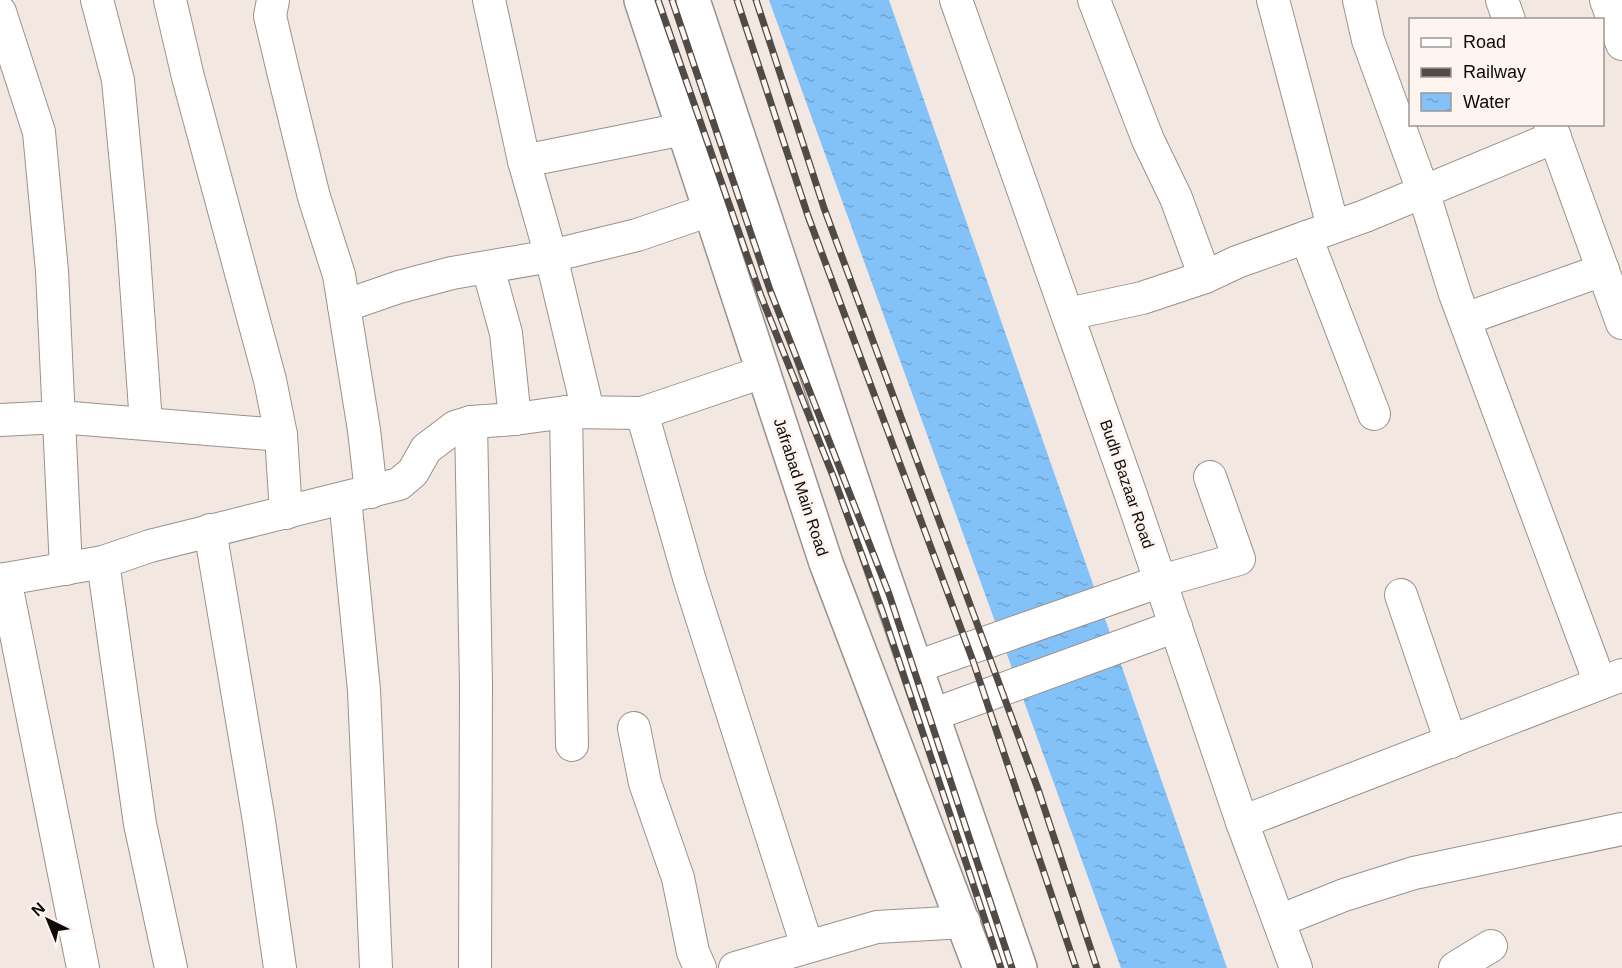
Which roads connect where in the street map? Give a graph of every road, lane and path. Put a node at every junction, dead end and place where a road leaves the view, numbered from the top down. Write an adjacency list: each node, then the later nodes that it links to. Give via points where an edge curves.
1 (97, 0): 38 (street, via 118,80)
2 (170, 0): 39 (street)
3 (273, 0): 26 (street, via 270,16)
4 (489, 0): 18 (street)
5 (641, 0): 16 (main road, Jafrabad Main Road)
6 (693, 0): 50 (main road)
7 (956, 0): 27 (street, Budh Bazaar Road)
8 (1094, 0): 25 (street)
9 (1273, 0): 21 (street)
10 (1359, 0): 19 (street, via 1368,40)
11 (1502, 0): 14 (street)
12 (1606, 0): 15 (street)
13 (0, 12): 34 (street, via 39,132 52,271)
14 (1508, 18)
15 (1622, 44)
16 (683, 129): 18 (street); 20 (main road, Jafrabad Main Road)
17 (1552, 131): 19 (street); 24 (street)
18 (524, 161): 22 (street)
19 (1423, 191): 21 (street); 28 (street)
20 (710, 210): 22 (street, via 638,235); 30 (main road, Jafrabad Main Road)
21 (1320, 232): 25 (street); 33 (street)
22 (551, 256): 23 (street); 31 (street)
23 (488, 268): 26 (street, via 452,273); 35 (street, via 506,333)
24 (1603, 270): 28 (street); 29 (street)
25 (1205, 277): 27 (street, via 1142,298)
26 (344, 306): 41 (street)
27 (1068, 314): 47 (street, Budh Bazaar Road)
28 (1465, 319): 51 (street)
29 (1622, 323)
30 (763, 372): 32 (street); 59 (main road, Jafrabad Main Road, via 826,563)
31 (577, 411): 32 (street); 35 (street); 55 (street)
32 (642, 412): 60 (street, via 690,581)
33 (1374, 414)
34 (59, 417): 36 (street); 38 (street); 45 (street)
35 (515, 419): 37 (street)
36 (0, 420)
37 (471, 422): 41 (street, via 442,435 399,484); 66 (street, via 476,685)
38 (146, 423): 39 (street)
39 (281, 435): 42 (street)
40 (1210, 477): 47 (street, via 1239,559)
41 (358, 495): 42 (street); 65 (street)
42 (286, 513): 43 (street)
43 (210, 530): 44 (street); 64 (street)
44 (103, 562): 45 (street); 63 (street, via 140,824)
45 (66, 569): 46 (street)
46 (3, 580): 62 (street)
47 (1161, 581): 49 (street, Budh Bazaar Road); 50 (street)
48 (1401, 595): 54 (street)
49 (1176, 626): 52 (street); 56 (street, Budh Bazaar Road)
50 (916, 667): 52 (main road)
51 (1611, 679): 54 (street)
52 (933, 715): 70 (main road)
53 (634, 728): 67 (street, via 645,783 678,878 693,952)
54 (1451, 742): 56 (street)
55 (572, 745)
56 (1242, 822): 58 (street, Budh Bazaar Road)
57 (1622, 829): 58 (street, via 1414,873 1344,894)
58 (1279, 921): 71 (street, Budh Bazaar Road)
59 (964, 922): 60 (street, via 877,927); 69 (main road, Jafrabad Main Road)
60 (807, 946): 68 (street)
61 (1491, 946): 72 (street)
62 (83, 968)
63 (171, 968)
64 (280, 968)
65 (376, 968)
66 (475, 968)
67 (700, 968)
68 (735, 968)
69 (980, 968)
70 (1020, 968)
71 (1296, 968)
72 (1455, 968)

